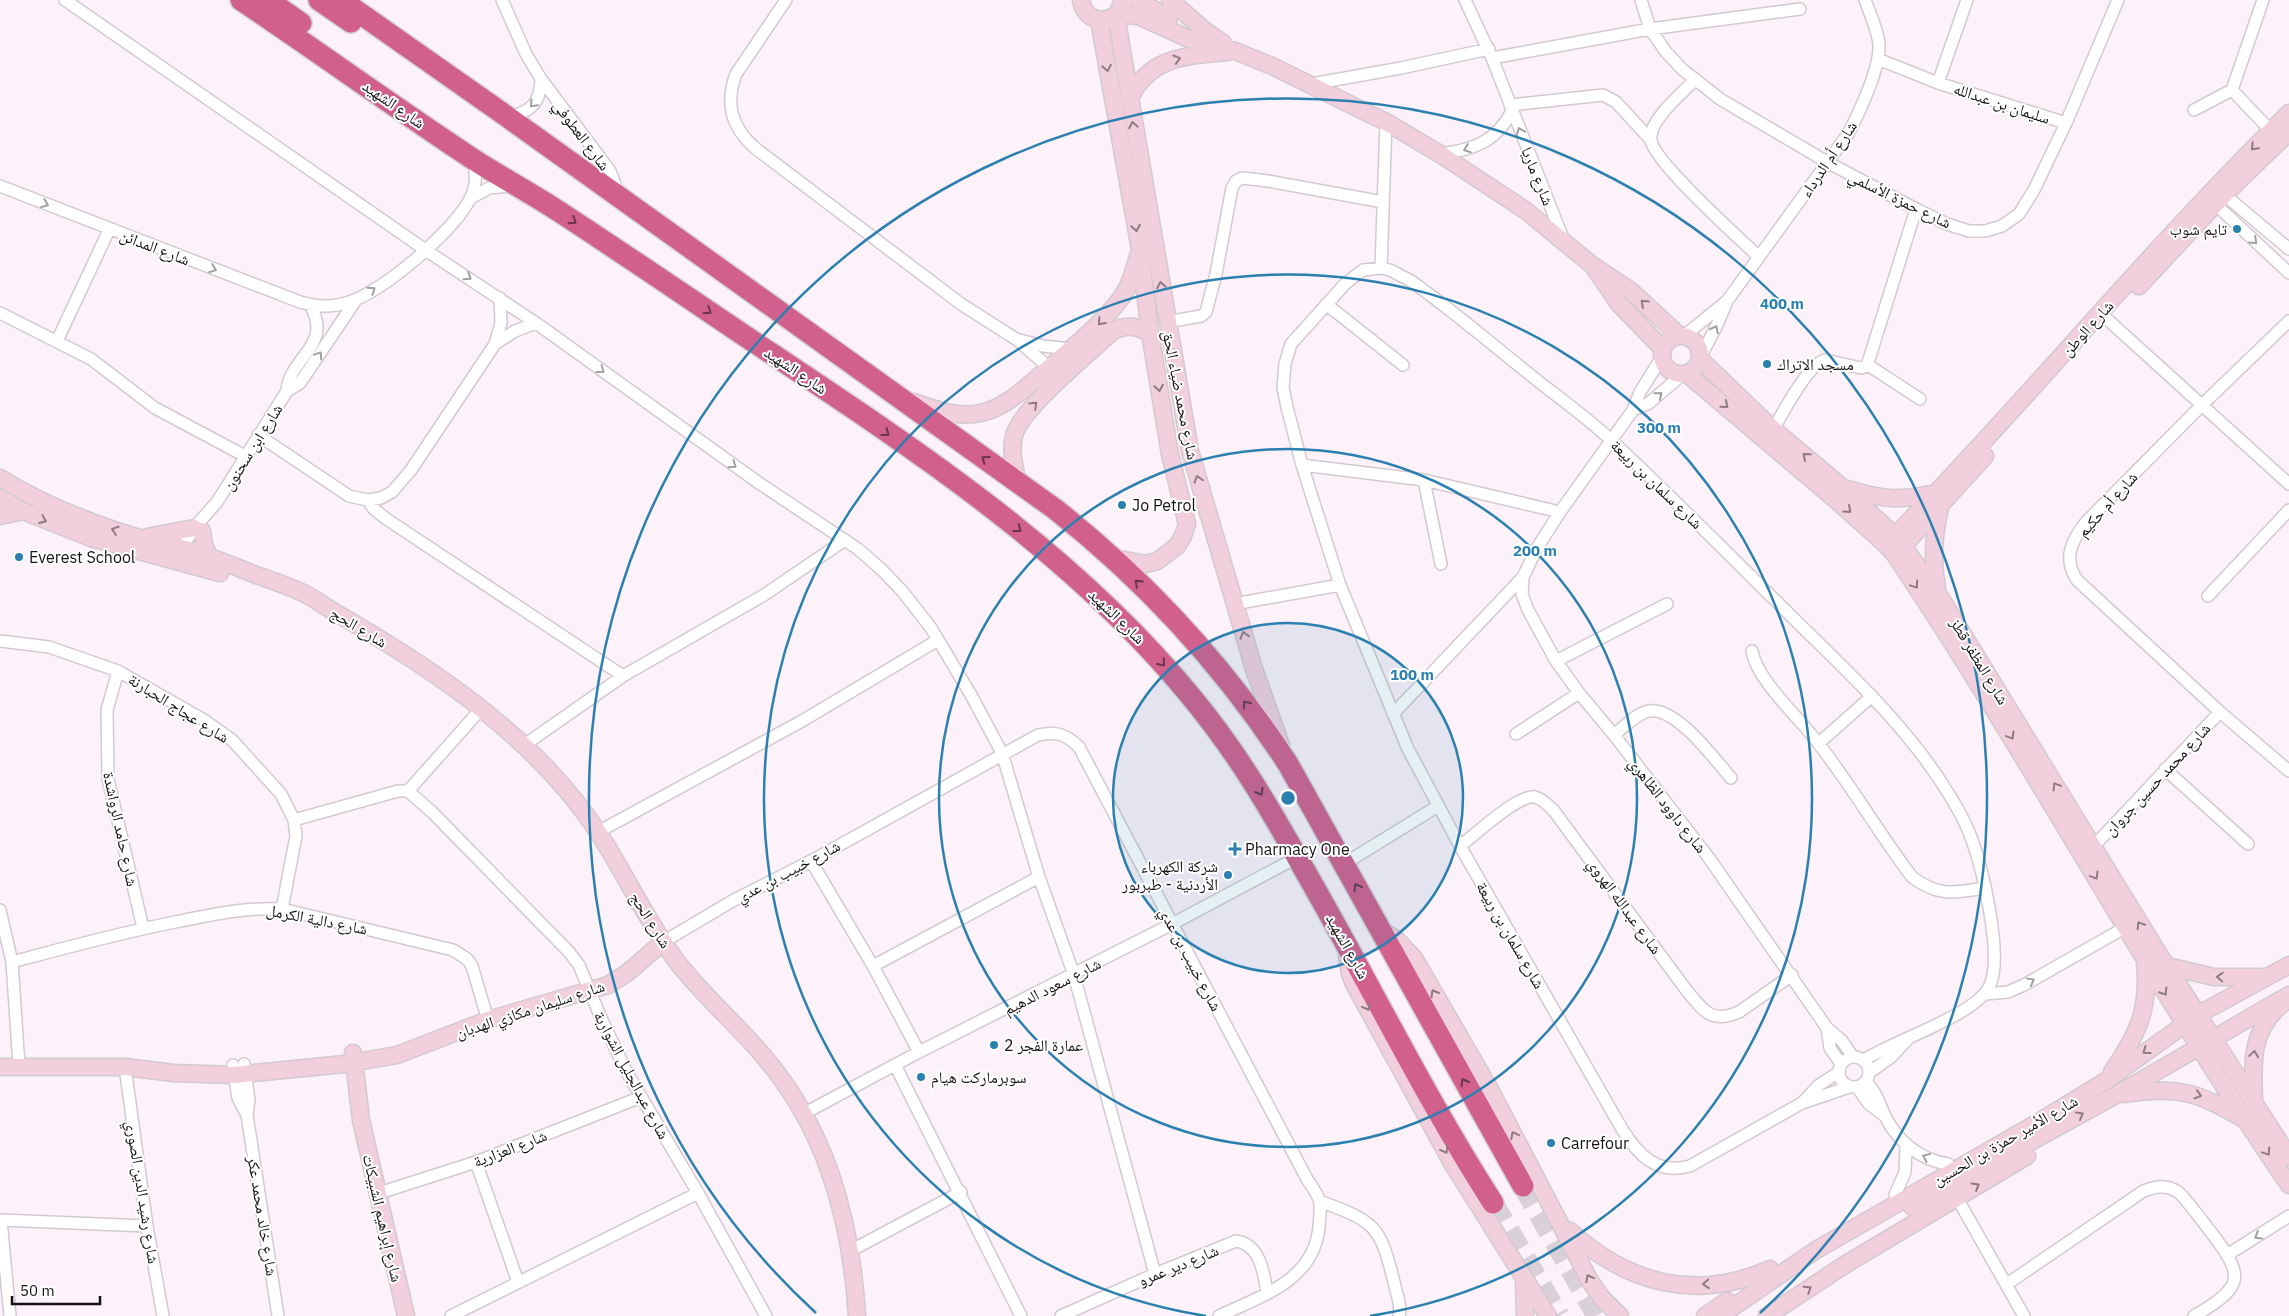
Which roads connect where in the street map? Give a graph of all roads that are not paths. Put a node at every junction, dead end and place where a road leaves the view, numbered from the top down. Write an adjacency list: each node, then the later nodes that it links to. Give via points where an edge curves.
1 (65, 0): 55 (street)
2 (241, 0): 41 (highway, شارع الشهيد)
3 (268, 0): 49 (highway, شارع الشهيد, via 531,187)
4 (319, 0): 45 (highway, via 596,191)
5 (341, 0): 34 (highway)
6 (786, 0): 72 (street, via 736,74 729,100 736,127 755,148 961,304)
7 (1081, 0): 19 (street, via 1088,15)
8 (1137, 0): 21 (street, via 1199,34)
9 (1170, 0): 22 (street)
10 (1465, 0): 23 (street, شارع ماريا)
11 (1641, 0): 20 (street, شارع حمزة الأسلمي)
12 (1865, 0): 24 (street, شارع أم الدرداء, via 1876,31)
13 (1967, 0): 27 (street, سليمان بن عبدالله)
14 (2118, 0): 36 (street, شارع حمزة الأسلمي)
15 (2263, 0): 29 (street)
16 (504, 1): 25 (street, شارع العطوفي, via 526,54)
17 (1119, 9): 19 (street, via 1110,18); 21 (street, via 1189,39); 30 (street, شارع محمد ضياء الحق)
18 (1800, 9): 20 (street)
19 (1099, 20): 30 (street, شارع محمد ضياء الحق, one-way to 30)
20 (1650, 29): 23 (street); 26 (street, شارع حمزة الأسلمي, via 1666,52)
21 (1209, 43): 22 (street)
22 (1235, 51): 28 (street); 30 (street, one-way to 22, via 1149,73 1165,63 1188,56)
23 (1490, 53): 28 (street); 31 (street, شارع ماريا)
24 (1878, 59): 27 (street, سليمان بن عبدالله); 42 (street, شارع أم الدرداء, via 1861,110)
25 (541, 79): 34 (street, شارع العطوفي, one-way to 34, via 535,103 525,112); 45 (street, شارع العطوفي, via 610,171)
26 (1695, 80): 39 (street, via 1660,116); 42 (street, شارع حمزة الأسلمي, via 1720,99)
27 (1938, 83): 36 (street, سليمان بن عبدالله)
28 (1312, 84): 35 (street)
29 (2232, 90): 32 (street); 37 (street)
30 (1122, 102): 53 (street, شارع محمد ضياء الحق, one-way to 53); 68 (street, شارع محمد ضياء الحق, one-way to 30)
31 (1511, 108): 39 (street, via 1603,95 1616,102); 40 (street, one-way to 40, via 1500,131 1481,144); 52 (street, شارع ماريا, one-way to 31)
32 (2194, 110)
33 (2289, 113): 37 (street, شارع الوطن)
34 (509, 118): 45 (highway)
35 (1386, 122): 40 (street); 48 (street)
36 (2066, 123): 50 (street, شارع حمزة الأسلمي, via 2034,190 2019,214 2002,226 1969,231)
37 (2271, 130): 46 (street, شارع الوطن, one-way to 46)
38 (2289, 132): 46 (street, شارع الوطن)
39 (1651, 140): 56 (street, via 1663,163)
40 (1440, 154): 52 (street, via 1525,210)
41 (472, 158): 44 (highway, شارع الشهيد); 47 (street, via 476,178)
42 (1827, 162): 50 (street, شارع حمزة الأسلمي); 56 (street, شارع أم الدرداء)
43 (0, 186): 51 (street, شارع المدائن, one-way to 51)
44 (517, 187): 47 (street, شارع ابن سحنون, via 488,188); 49 (highway, شارع الشهيد)
45 (615, 194): 84 (highway)
46 (2215, 195): 54 (street); 59 (street, one-way to 59); 66 (street, شارع الوطن); 102 (street, شارع الوطن)
47 (471, 198): 55 (street, شارع ابن سحنون)
48 (1383, 202): 58 (street); 68 (street, via 1268,181 1242,178 1236,181 1206,312)
49 (550, 205): 149 (highway, شارع الشهيد, one-way to 149, via 847,404 1052,555 1148,646 1192,697 1247,770)
50 (1916, 209): 79 (street)
51 (109, 230): 64 (street, شارع المدائن, one-way to 64); 73 (street)
52 (1564, 242): 57 (street)
53 (1140, 249): 70 (street, شارع محمد ضياء الحق); 75 (street, one-way to 75, via 1122,296 1098,326)
54 (2289, 250)
55 (427, 251): 60 (street, one-way to 60); 61 (street, شارع ابن سحنون, one-way to 55)
56 (1759, 257): 62 (street, شارع أم الدرداء)
57 (1592, 265): 71 (street, one-way to 57, via 1631,291); 76 (street, via 1619,304)
58 (1382, 268): 63 (street, via 1363,270); 90 (street, شارع سلمان بن ربيعة, via 1425,291)
59 (2289, 273)
60 (500, 298): 69 (street); 74 (street, via 502,323)
61 (356, 300): 64 (street, شارع ابن سحنون, via 329,306); 83 (street, شارع ابن سحنون, one-way to 61, via 300,383)
62 (1727, 301): 71 (street, شارع أم الدرداء); 77 (street, شارع أم الدرداء, one-way to 62)
63 (1326, 304): 78 (street); 94 (street, via 1291,344 1285,364 1283,388)
64 (310, 305): 83 (street, شارع ابن سحنون, via 316,317 316,337 290,380)
65 (0, 313): 73 (street)
66 (2108, 320): 86 (street); 102 (street, شارع الوطن)
67 (2289, 321): 86 (street, شارع أم حكيم)
68 (1167, 322): 91 (street, شارع محمد ضياء الحق)
69 (536, 323): 74 (street); 109 (street, one-way to 109)
70 (1150, 332): 82 (street, via 1132,325 1122,326); 92 (street, شارع محمد ضياء الحق, one-way to 92)
71 (1682, 336): 76 (street, via 1673,338); 77 (street, via 1698,345)
72 (1016, 338): 75 (street, via 1043,346); 80 (street)
73 (57, 341): 93 (street, via 90,359 155,408)
74 (495, 344): 101 (street, via 411,470 392,492)
75 (1071, 349): 80 (street)
76 (1663, 353): 81 (street, via 1669,370); 87 (street)
77 (1700, 357): 81 (street, via 1696,368); 88 (street, شارع المظفر قطز)
78 (1403, 365)
79 (1868, 365): 85 (street); 88 (street, via 1864,369 1820,361)
80 (1049, 367): 82 (street); 84 (street, via 1015,396 994,409 980,413 950,413)
81 (1685, 374): 87 (street, one-way to 81, via 1650,403); 110 (street, شارع المظفر قطز, one-way to 110)
82 (1062, 378): 97 (street, one-way to 82, via 1012,450 1018,425 1024,414)
83 (287, 391): 89 (street, شارع ابن سحنون)
84 (898, 397): 97 (highway, one-way to 84)
85 (1920, 399)
86 (2203, 404): 98 (street); 131 (street, شارع أم حكيم, via 2086,522 2077,534 2068,560 2077,580)
87 (1633, 410): 90 (street)
88 (1774, 429): 99 (street, شارع المظفر قطز, one-way to 88)
89 (258, 435): 93 (street, شارع ابن سحنون); 101 (street, via 349,496)
90 (1611, 440): 104 (street); 129 (street, شارع سلمان بن ربيعة)
91 (1190, 451): 92 (street); 119 (street, شارع محمد ضياء الحق, one-way to 91)
92 (1170, 454): 113 (street, شارع محمد ضياء الحق, via 1187,524 1184,536 1158,561 1146,564)
93 (245, 456): 107 (street, شارع ابن سحنون)
94 (1302, 465): 96 (street); 116 (street)
95 (0, 478): 108 (street, شارع الحج, one-way to 95, via 54,507)
96 (1424, 480): 104 (street); 114 (street)
97 (1017, 482): 113 (highway)
98 (2289, 484)
99 (1843, 488): 102 (street, via 1895,500); 110 (street, شارع المظفر قطز)
100 (0, 498): 103 (street, شارع الحج)
101 (368, 500): 127 (street, via 385,518)
102 (1938, 500): 110 (street, شارع الوطن); 117 (street, via 1933,545)
103 (23, 511): 106 (street); 111 (street, شارع الحج, one-way to 111, via 91,538)
104 (1560, 512): 115 (street, via 1533,555)
105 (2288, 513): 118 (street)
106 (0, 516)
107 (198, 529): 108 (street); 111 (street, شارع ابن سحنون); 112 (street)
108 (140, 538): 111 (street, شارع الحج)
109 (845, 540): 122 (street, via 894,581); 127 (street, via 764,595)
110 (1895, 546): 117 (street, شارع المظفر قطز); 157 (street, شارع المظفر قطز, one-way to 157)
111 (183, 555): 112 (street, شارع الحج); 121 (street, شارع الحج, via 308,603)
112 (210, 558): 121 (street, شارع الحج, via 306,594)
113 (1114, 558): 138 (highway, one-way to 113, via 1264,727 1180,624)
114 (1441, 564)
115 (1523, 578): 125 (street, شارع داوود الظاهري, via 1522,594 1528,610); 132 (street)
116 (1340, 585): 119 (street); 132 (street, شارع سلمان بن ربيعة)
117 (1937, 592): 148 (street, شارع المظفر قطز, one-way to 117)
118 (2208, 596)
119 (1234, 604): 138 (street, شارع محمد ضياء الحق, one-way to 119)
120 (1667, 604): 125 (street)
121 (325, 606): 130 (street, شارع الحج, via 418,664)
122 (938, 640): 137 (street); 145 (street, via 802,720)
123 (0, 641): 126 (street, شارع عجاج الحبارنة, via 50,647)
124 (1752, 651): 135 (street, via 1762,676)
125 (1556, 661): 128 (street, شارع داوود الظاهري)
126 (118, 671): 144 (street, شارع عجاج الحبارنة, via 204,720 232,740 281,794); 158 (street, شارع حامد الرواشدة, via 107,710 108,779)
127 (623, 676): 136 (street)
128 (1579, 693): 133 (street); 134 (street, شارع داوود الظاهري)
129 (1872, 696): 135 (street); 153 (street, شارع سلمان بن ربيعة, via 1916,747 1949,794 1971,837)
130 (481, 709): 136 (street, شارع الحج); 142 (street)
131 (2220, 712): 139 (street, شارع محمد حسين جروان); 140 (street, شارع أم حكيم)
132 (1394, 714): 143 (street, شارع سلمان بن ربيعة)
133 (1516, 734)
134 (1614, 735): 141 (street, via 1642,713 1664,712 1685,727); 168 (street, شارع داوود الظاهري, via 1709,858)
135 (1819, 743): 153 (street, via 1912,877 1934,891 1948,893)
136 (523, 746): 145 (street, شارع الحج, via 574,800)
137 (1002, 753): 150 (street, شارع خبيب بن عدي); 152 (street); 156 (street, شارع خبيب بن عدي, via 1050,732 1062,734 1075,743)
138 (1288, 764): 151 (highway)
139 (2165, 769): 146 (street); 148 (street, شارع محمد حسين جروان)
140 (2289, 771)
141 (1731, 778)
142 (408, 791): 144 (street); 170 (street, شارع عبدالجليل الشواربة, via 569,952 579,965)
143 (1438, 806): 147 (street, شارع سلمان بن ربيعة); 151 (street)
144 (294, 820): 154 (street, شارع عجاج الحبارنة, via 296,836)
145 (598, 832): 160 (street, شارع الحج)
146 (2248, 844)
147 (1460, 846): 168 (street, شارع عبدالله الهروي, via 1514,804 1524,798 1536,797 1554,811 1687,991 1714,1017 1739,1012); 191 (street, شارع سلمان بن ربيعة, via 1622,1129 1634,1148 1647,1160 1677,1170 1690,1166)
148 (2093, 847): 166 (street, شارع المظفر قطز, one-way to 148)
149 (1298, 857): 156 (street, شارع سعود الدهيم); 161 (highway, شارع الشهيد)
150 (811, 861): 160 (street, شارع خبيب بن عدي, via 734,900); 165 (street)
151 (1344, 864): 159 (highway, one-way to 151)
152 (1039, 877): 165 (street); 167 (street)
153 (1985, 888): 171 (street, شارع سلمان بن ربيعة, via 1994,962)
154 (282, 909): 158 (street, شارع دالية الكرمل, via 231,911); 174 (street, شارع دالية الكرمل, via 453,950 472,966)
155 (0, 910): 163 (street)
156 (1172, 924): 167 (street, شارع سعود الدهيم); 207 (street, شارع خبيب بن عدي)
157 (2126, 927): 162 (street, شارع المظفر قطز); 171 (street, one-way to 157, via 2008,992 2024,985)
158 (143, 928): 163 (street, شارع دالية الكرمل)
159 (1381, 930): 201 (highway, one-way to 159); 211 (street, one-way to 159, via 1487,1084 1414,958 1396,939)
160 (663, 942): 170 (street, شارع سليمان مكازي الهدبان, via 627,974); 193 (street, شارع الحج, via 710,1001 761,1053)
161 (1348, 945): 208 (highway, شارع الشهيد, via 1447,1129); 217 (street, one-way to 217, via 1348,964 1354,984 1452,1163)
162 (2144, 960): 173 (street, شارع المظفر قطز, one-way to 173); 187 (street, via 2148,987 2140,1020 2126,1051)
163 (12, 962): 182 (street)
164 (2289, 965): 169 (street, شارع الأمير حمزة بن الحسين)
165 (873, 966): 178 (street)
166 (2167, 966): 169 (street, one-way to 166, via 2214,977); 173 (street, شارع المظفر قطز)
167 (1074, 975): 178 (street, شارع سعود الدهيم); 216 (street)
168 (1792, 975): 175 (street, شارع داوود الظاهري)
169 (2269, 976): 173 (street, شارع الأمير حمزة بن الحسين)
170 (590, 992): 174 (street, شارع سليمان مكازي الهدبان); 190 (street, شارع عبدالجليل الشواربة, via 612,1044)
171 (1985, 994): 176 (street, شارع سلمان بن ربيعة, via 1965,1009)
172 (2289, 997): 177 (street, شارع الأمير حمزة بن الحسين); 192 (street, one-way to 172, via 2253,1053 2256,1043 2266,1022)
173 (2192, 1019): 177 (street); 187 (street, شارع الأمير حمزة بن الحسين, one-way to 187)
174 (488, 1020): 179 (street, شارع سليمان مكازي الهدبان, via 414,1047 400,1045)
175 (1827, 1028): 180 (street, شارع داوود الظاهري); 185 (street, شارع داوود الظاهري, via 1830,1048)
176 (1909, 1038): 180 (street, شارع سلمان بن ربيعة); 188 (street, شارع سلمان بن ربيعة)
177 (2206, 1042): 189 (street, شارع الأمير حمزة بن الحسين); 192 (street); 194 (street)
178 (919, 1052): 181 (street, شارع سعود الدهيم)
179 (349, 1058): 186 (street, شارع سليمان مكازي الهدبان); 204 (street, شارع إبراهيم الشبيكات)
180 (1858, 1058): 185 (street, شارع سلمان بن ربيعة, via 1846,1059); 188 (street, شارع داوود الظاهري)
181 (895, 1064): 193 (street, شارع سعود الدهيم); 202 (street)
182 (19, 1066): 183 (street, شارع سليمان مكازي الهدبان); 184 (street, شارع سليمان مكازي الهدبان)
183 (0, 1067)
184 (124, 1067): 186 (street, شارع سليمان مكازي الهدبان); 212 (street, شارع رشيد الدين الصوري)
185 (1840, 1068): 188 (street, شارع داوود الظاهري, via 1842,1081); 191 (street, شارع سلمان بن ربيعة)
186 (239, 1069): 223 (street, شارع خالد محمد عكر, via 238,1098 247,1115)
187 (2107, 1080): 195 (street, شارع الأمير حمزة بن الحسين)
188 (1861, 1082): 191 (street, شارع سلمان بن ربيعة); 196 (street, via 1869,1104 1885,1116)
189 (2116, 1095): 194 (street, one-way to 194, via 2151,1089 2177,1090 2207,1098); 195 (street, شارع الأمير حمزة بن الحسين, one-way to 189)
190 (641, 1097): 198 (street, شارع العزارية); 203 (street, شارع عبدالجليل الشواربة)
191 (1802, 1103)
192 (2254, 1103): 197 (street)
193 (805, 1114): 213 (street, شارع الحج, via 832,1176)
194 (2244, 1119): 200 (street, one-way to 200)
195 (2041, 1128): 199 (street, via 2028,1122 2016,1126); 206 (street, one-way to 195, via 2029,1155 2039,1146); 236 (street, شارع الأمير حمزة بن الحسين, via 1816,1250); 237 (street, شارع الأمير حمزة بن الحسين, via 1838,1249)
196 (1906, 1146): 199 (street, one-way to 196); 205 (street, via 1906,1172)
197 (2289, 1157)
198 (476, 1162): 204 (street, شارع العزارية); 218 (street)
199 (1948, 1164): 205 (street)
200 (2289, 1185)
201 (1523, 1186)
202 (961, 1192): 213 (street); 228 (street)
203 (698, 1193): 218 (street); 226 (street, شارع عبدالجليل الشواربة)
204 (376, 1194): 224 (street, شارع إبراهيم الشبيكات)
205 (1895, 1195): 215 (street)
206 (1957, 1198): 219 (street); 238 (street, one-way to 206)
207 (1322, 1202): 220 (street, via 1318,1237 1305,1266 1294,1278); 231 (street, via 1354,1214 1378,1234 1400,1305)
208 (1493, 1204)
209 (2289, 1216): 214 (street, one-way to 214)
210 (1, 1220): 212 (street); 221 (street)
211 (1562, 1224): 215 (street, one-way to 211, via 1746,1280 1673,1284 1624,1270 1603,1258); 234 (street, one-way to 211, via 1597,1292)
212 (147, 1226): 222 (street, شارع رشيد الدين الصوري)
213 (850, 1251): 227 (street, شارع الحج)
214 (2227, 1255): 219 (street, via 2179,1192 2153,1187); 240 (street, via 2234,1272 2234,1283 2213,1304)
215 (1770, 1269): 235 (street)
216 (1154, 1274): 220 (street, شارع دير عمرو, via 1242,1242 1256,1253); 229 (street, شارع دير عمرو)
217 (1524, 1279): 232 (street); 233 (street)
218 (518, 1282): 225 (street)
219 (2007, 1284): 239 (street)
220 (1267, 1293): 230 (street)
221 (10, 1316)
222 (163, 1316)
223 (278, 1316)
224 (406, 1316)
225 (451, 1316)
226 (766, 1316)
227 (857, 1316)
228 (1021, 1316)
229 (1061, 1316)
230 (1219, 1316)
231 (1399, 1316)
232 (1525, 1316)
233 (1548, 1316)
234 (1620, 1316)
235 (1705, 1316)
236 (1720, 1316)
237 (1734, 1316)
238 (1767, 1316)
239 (2024, 1316)
240 (2194, 1316)

